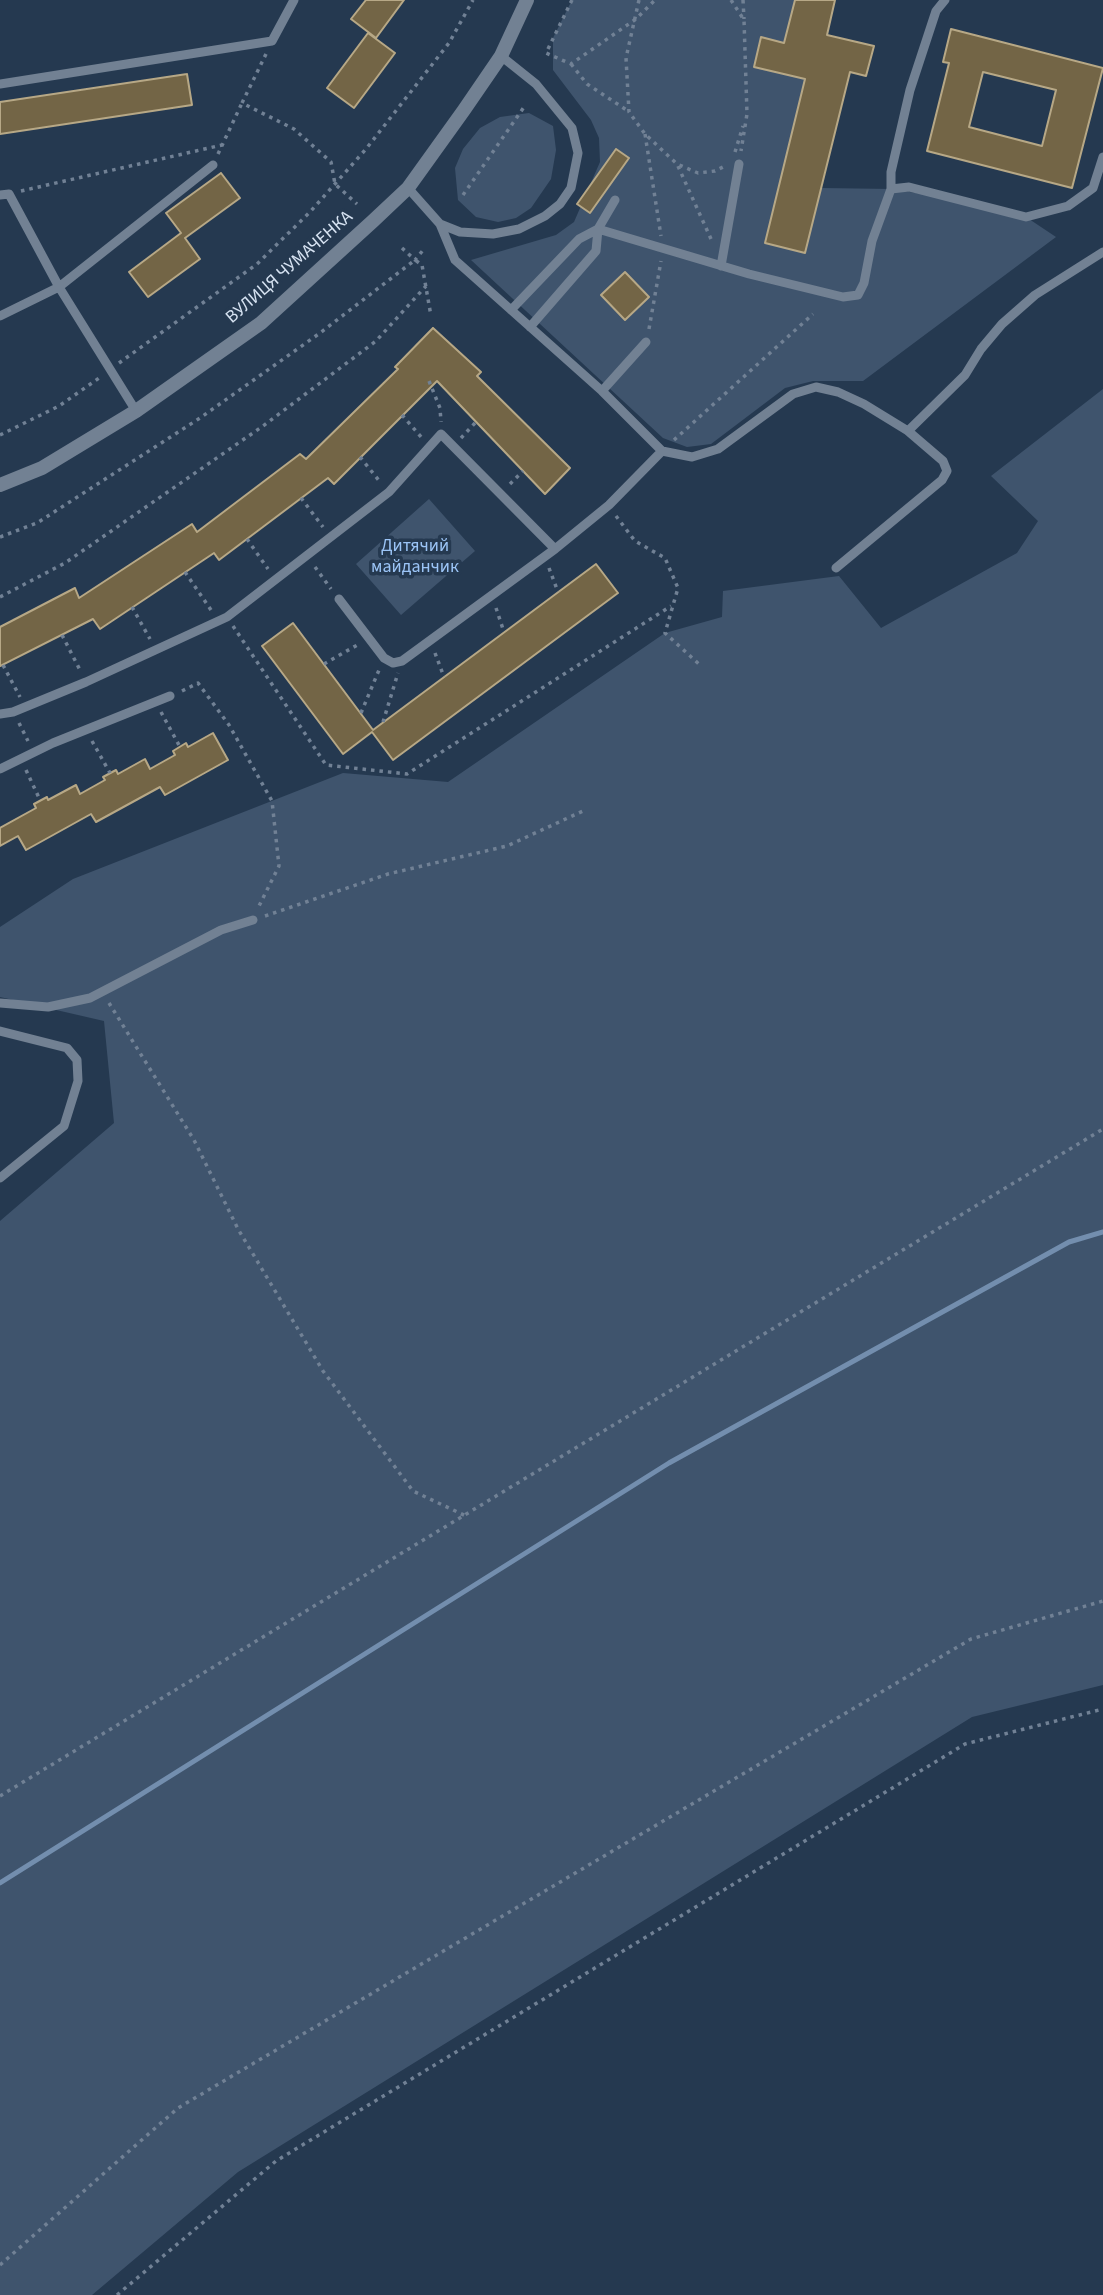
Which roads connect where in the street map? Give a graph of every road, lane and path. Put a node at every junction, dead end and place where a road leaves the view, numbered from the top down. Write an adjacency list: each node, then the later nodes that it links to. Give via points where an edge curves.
1 (294, 0): 12 (lane)
2 (473, 0): 24 (path, via 449,44)
3 (527, 0): 13 (street, ВУЛИЦЯ ЧУМАЧЕНКА)
4 (572, 0): 14 (path, via 546,53)
5 (639, 0): 10 (path)
6 (655, 0): 10 (path)
7 (731, 0): 11 (path)
8 (743, 0): 11 (path)
9 (945, 0): 26 (lane, via 936,11 909,90)
10 (636, 19): 14 (path); 18 (path, via 626,58)
11 (744, 20): 21 (path, via 747,114)
12 (272, 41): 15 (lane); 16 (path)
13 (501, 56): 25 (street, ВУЛИЦЯ ЧУМАЧЕНКА); 31 (lane, via 536,84 572,128 578,153 571,188 545,216 519,229 493,234 460,232)
14 (570, 64): 18 (path, via 587,84)
15 (0, 84)
16 (242, 103): 19 (path); 24 (path, via 294,129 331,162)
17 (524, 107): 28 (path)
18 (629, 112): 22 (path)
19 (222, 145): 23 (path); 27 (path)
20 (1103, 157): 26 (lane, via 1093,188 1068,206 1026,217 909,187)
21 (736, 163): 22 (path, via 698,173); 38 (lane)
22 (677, 164): 35 (path)
23 (213, 165): 40 (lane)
24 (335, 184): 30 (path); 47 (path, via 257,264)
25 (408, 188): 31 (lane); 50 (street, ВУЛИЦЯ ЧУМАЧЕНКА, via 261,323)
26 (891, 189): 38 (lane, via 858,295 842,297)
27 (4, 194): 40 (lane)
28 (463, 195)
29 (615, 200): 32 (lane)
30 (357, 204)
31 (440, 224): 41 (lane, via 455,260)
32 (598, 229): 38 (lane); 41 (lane, via 579,239); 45 (lane, via 596,251)
33 (402, 248): 37 (path)
34 (424, 249): 37 (path)
35 (717, 250)
36 (1103, 252): 53 (lane, via 1035,295 1010,317 965,375)
37 (415, 260): 39 (path, via 422,265); 66 (path, via 200,418 37,523)
38 (721, 266)
39 (426, 286): 44 (path); 77 (path, via 376,341 263,426 65,563)
40 (59, 287): 43 (lane); 47 (lane)
41 (511, 310): 45 (lane)
42 (813, 314): 58 (path)
43 (0, 316)
44 (431, 316)
45 (530, 327): 49 (lane)
46 (646, 342): 49 (lane)
47 (110, 370): 50 (lane); 55 (path, via 59,406)
48 (429, 381): 54 (path, via 440,408)
49 (602, 391): 58 (lane)
50 (136, 411): 61 (street, ВУЛИЦЯ ЧУМАЧЕНКА, via 43,468)
51 (402, 415): 56 (path)
52 (476, 422): 57 (path)
53 (908, 431): 58 (lane, via 864,404 816,387 793,394 718,449 692,457); 72 (lane, via 943,461 947,471)
54 (441, 434): 56 (lane); 57 (lane)
55 (0, 435)
56 (430, 447): 62 (lane)
57 (452, 448): 63 (lane)
58 (662, 451): 65 (lane)
59 (360, 457): 62 (path)
60 (523, 471): 63 (path)
61 (0, 485)
62 (389, 492): 67 (lane)
63 (500, 495): 69 (lane)
64 (301, 498): 67 (path)
65 (609, 505): 69 (lane); 79 (path, via 635,541 666,558 678,588)
66 (0, 537)
67 (331, 537): 70 (lane)
68 (247, 539): 74 (path)
69 (555, 549): 71 (lane)
70 (307, 556): 74 (lane); 78 (path)
71 (545, 556): 75 (path); 76 (lane)
72 (836, 568)
73 (185, 572): 81 (path)
74 (276, 580): 81 (lane)
75 (558, 593)
76 (492, 596): 82 (path); 85 (lane)
77 (0, 597)
78 (339, 599): 84 (lane)
79 (671, 606): 81 (path, via 407,774 326,765); 91 (path, via 665,633)
80 (132, 607): 86 (path)
81 (223, 619): 86 (lane)
82 (504, 632)
83 (62, 635): 93 (path)
84 (369, 639): 87 (lane); 89 (path)
85 (431, 640): 88 (lane); 92 (path)
86 (156, 651): 93 (lane)
87 (384, 659): 88 (lane); 98 (path)
88 (402, 661): 100 (path)
89 (324, 664)
90 (3, 665): 96 (path)
91 (700, 665)
92 (443, 677)
93 (86, 682): 96 (lane)
94 (170, 696): 95 (lane); 109 (path, via 198,683 229,725 272,801 279,866)
95 (155, 702): 101 (lane); 102 (path)
96 (25, 707): 97 (lane)
97 (13, 712): 99 (lane); 103 (path)
98 (360, 713)
99 (0, 714)
100 (383, 722)
101 (86, 730): 103 (lane); 106 (path)
102 (180, 747)
103 (34, 752): 104 (lane)
104 (20, 758): 105 (lane); 107 (path)
105 (0, 769)
106 (110, 773)
107 (40, 800)
108 (583, 811): 109 (path, via 507,846 388,874)
109 (253, 920): 110 (lane, via 221,930)
110 (102, 993): 111 (lane, via 48,1007); 115 (path, via 194,1140 238,1229 323,1371 413,1491)
111 (0, 1003)
112 (0, 1031): 114 (lane, via 67,1048 77,1060 78,1081 64,1126)
113 (1103, 1129): 115 (path)
114 (0, 1178)
115 (467, 1516): 118 (path)
116 (1103, 1601): 119 (path, via 971,1639 177,2108)
117 (1103, 1709): 120 (path, via 965,1744 276,2161)
118 (0, 1796)
119 (0, 2265)
120 (117, 2295)

